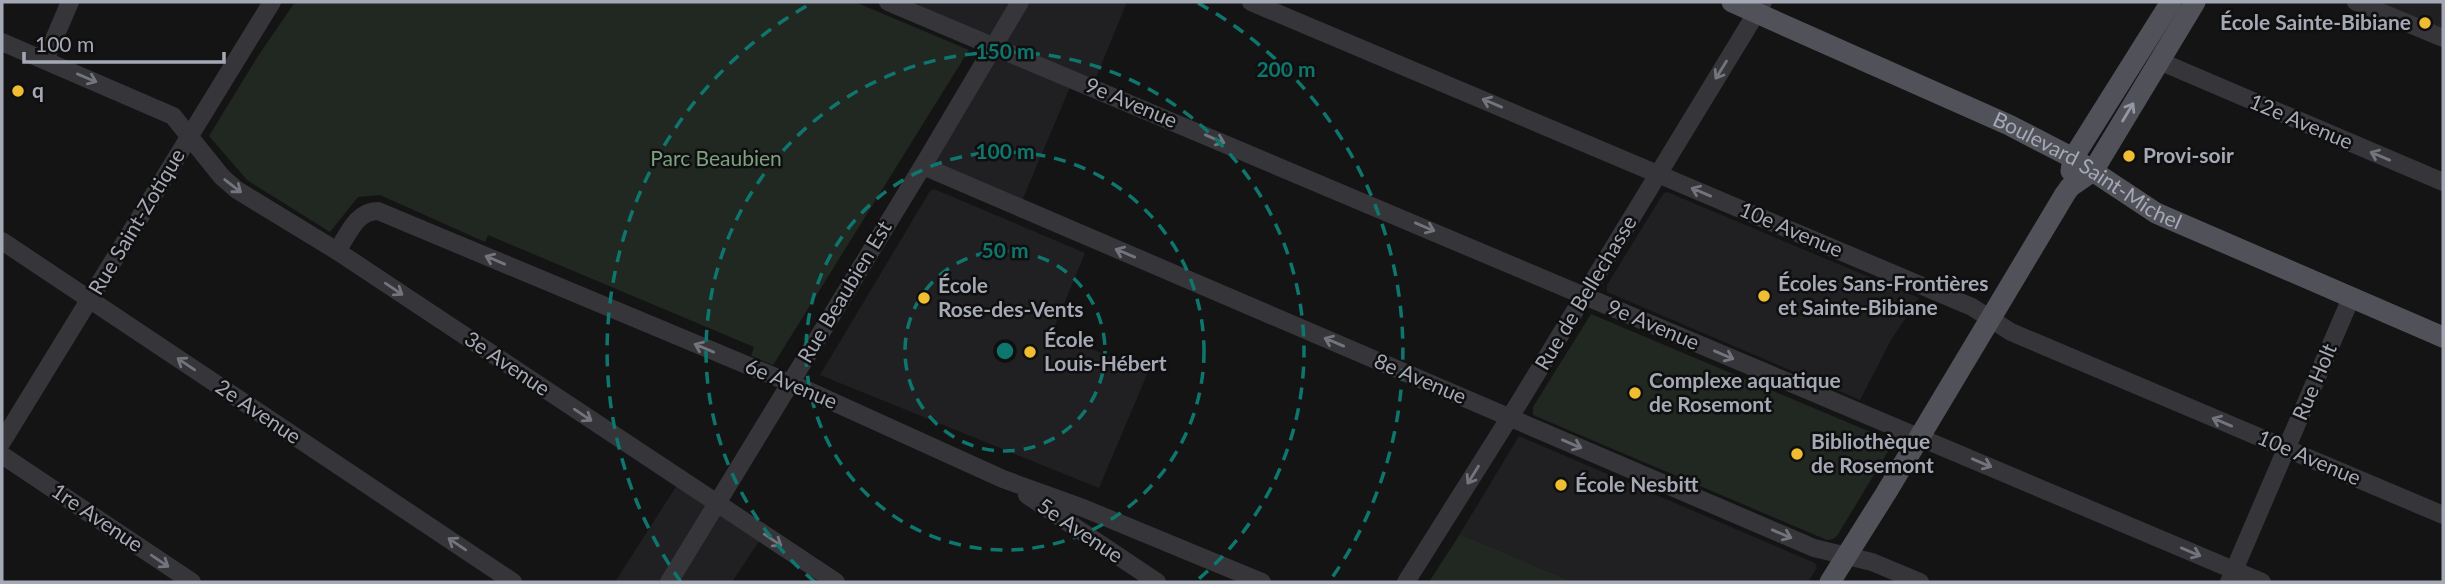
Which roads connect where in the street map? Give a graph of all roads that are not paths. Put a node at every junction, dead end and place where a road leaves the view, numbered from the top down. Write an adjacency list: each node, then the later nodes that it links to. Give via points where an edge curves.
1 (70, 2): 13 (street)
2 (272, 2): 15 (street, Rue Saint-Zotique)
3 (888, 2): 12 (street, 9e Avenue)
4 (1020, 2): 12 (street, Rue Beaubien Est)
5 (1251, 2): 19 (street, 10e Avenue, one-way to 5)
6 (1732, 2): 9 (main road, Boulevard Saint-Michel)
7 (2356, 2): 10 (street)
8 (2183, 3): 14 (main road); 16 (main road)
9 (1760, 7): 16 (main road, Boulevard Saint-Michel); 19 (street, Rue de Bellechasse, one-way to 19)
10 (2443, 38)
11 (2, 42): 13 (street)
12 (994, 46): 17 (street, Rue Beaubien Est); 24 (street, 9e Avenue, one-way to 24)
13 (45, 60): 15 (street, one-way to 15, via 173,116)
14 (2159, 61): 18 (main road, one-way to 14); 20 (street, 12e Avenue, one-way to 14)
15 (190, 134): 23 (street, 3e Avenue, one-way to 23, via 237,190); 26 (street, Rue Saint-Zotique)
16 (2073, 158): 18 (main road, Boulevard Saint-Michel); 21 (main road)
17 (923, 166): 29 (street, Rue Beaubien Est); 30 (street, 8e Avenue, one-way to 17)
18 (2093, 171): 21 (main road); 25 (main road, Boulevard Saint-Michel, via 2155,213)
19 (1658, 173): 24 (street, Rue de Bellechasse); 27 (street, 10e Avenue, one-way to 19, via 1972,307)
20 (2443, 183)
21 (2070, 187): 27 (main road)
22 (2, 241): 26 (street, 2e Avenue)
23 (337, 251): 29 (street, 6e Avenue, one-way to 23, via 378,211 360,216); 36 (street, 3e Avenue, one-way to 36)
24 (1584, 296): 30 (street, Rue de Bellechasse); 31 (street, 9e Avenue, one-way to 31)
25 (2351, 298): 28 (main road, Boulevard Saint-Michel); 33 (street, Rue Holt)
26 (90, 299): 32 (street, Rue Saint-Zotique); 41 (street, 2e Avenue, one-way to 26)
27 (1991, 320): 31 (main road); 33 (street, 10e Avenue, one-way to 27)
28 (2443, 337)
29 (790, 384): 35 (street, 6e Avenue); 36 (street, Rue Beaubien Est)
30 (1510, 417): 38 (street, 8e Avenue, one-way to 38, via 1822,551); 46 (street, Rue de Bellechasse, one-way to 46)
31 (1919, 437): 38 (main road); 39 (street, 9e Avenue, one-way to 39)
32 (2, 442)
33 (2286, 449): 37 (street, 10e Avenue); 39 (street, Rue Holt)
34 (2, 455): 40 (street, 1re Avenue, one-way to 40)
35 (1003, 479): 44 (street, 5e Avenue); 45 (street, 6e Avenue)
36 (717, 503): 42 (street, Rue Beaubien Est); 43 (street, 3e Avenue, one-way to 43)
37 (2443, 515)
38 (1845, 555): 47 (main road); 48 (street, 8e Avenue)
39 (2232, 576): 49 (street, 9e Avenue)
40 (192, 582)
41 (513, 582)
42 (669, 582)
43 (836, 582)
44 (1157, 582)
45 (1262, 582)
46 (1406, 582)
47 (1830, 582)
48 (1920, 582)
49 (2262, 582)

